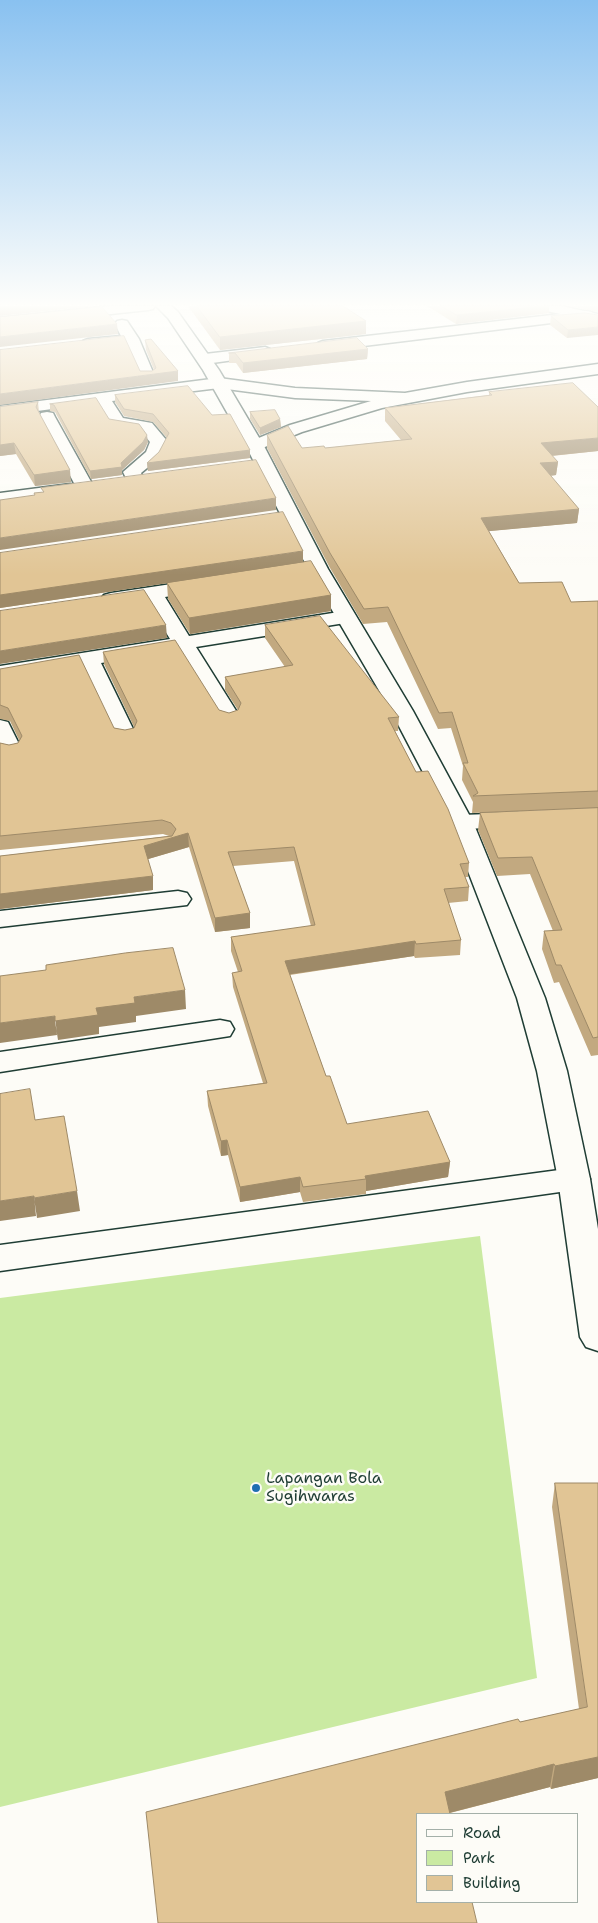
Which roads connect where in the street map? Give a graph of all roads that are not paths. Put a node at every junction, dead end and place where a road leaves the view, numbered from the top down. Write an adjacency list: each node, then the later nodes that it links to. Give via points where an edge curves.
1 (111, 396): 6 (street)
2 (224, 396): 9 (street)
3 (367, 396): 5 (street)
4 (409, 396): 5 (street)
5 (400, 397): 9 (street, via 297,427)
6 (102, 398): 7 (street); 11 (street, via 118,422 143,424 159,442 158,450 152,456)
7 (0, 411)
8 (47, 417): 11 (street)
9 (255, 458): 16 (street, via 309,570)
10 (153, 478): 11 (street)
11 (110, 484): 12 (street)
12 (0, 498)
13 (227, 582): 14 (street)
14 (152, 593): 15 (street); 17 (street)
15 (95, 602)
16 (345, 617): 17 (street); 25 (street, via 402,711)
17 (182, 643): 18 (street); 20 (street)
18 (88, 659): 19 (street); 22 (street)
19 (0, 673)
20 (230, 717)
21 (0, 727): 23 (street)
22 (125, 735)
23 (10, 750)
24 (539, 819): 25 (street)
25 (461, 822): 30 (street, via 531,998 552,1071)
26 (178, 899): 27 (street)
27 (0, 919)
28 (220, 1030): 29 (street)
29 (0, 1062)
30 (574, 1179): 31 (street); 32 (street)
31 (0, 1258)
32 (598, 1337)

